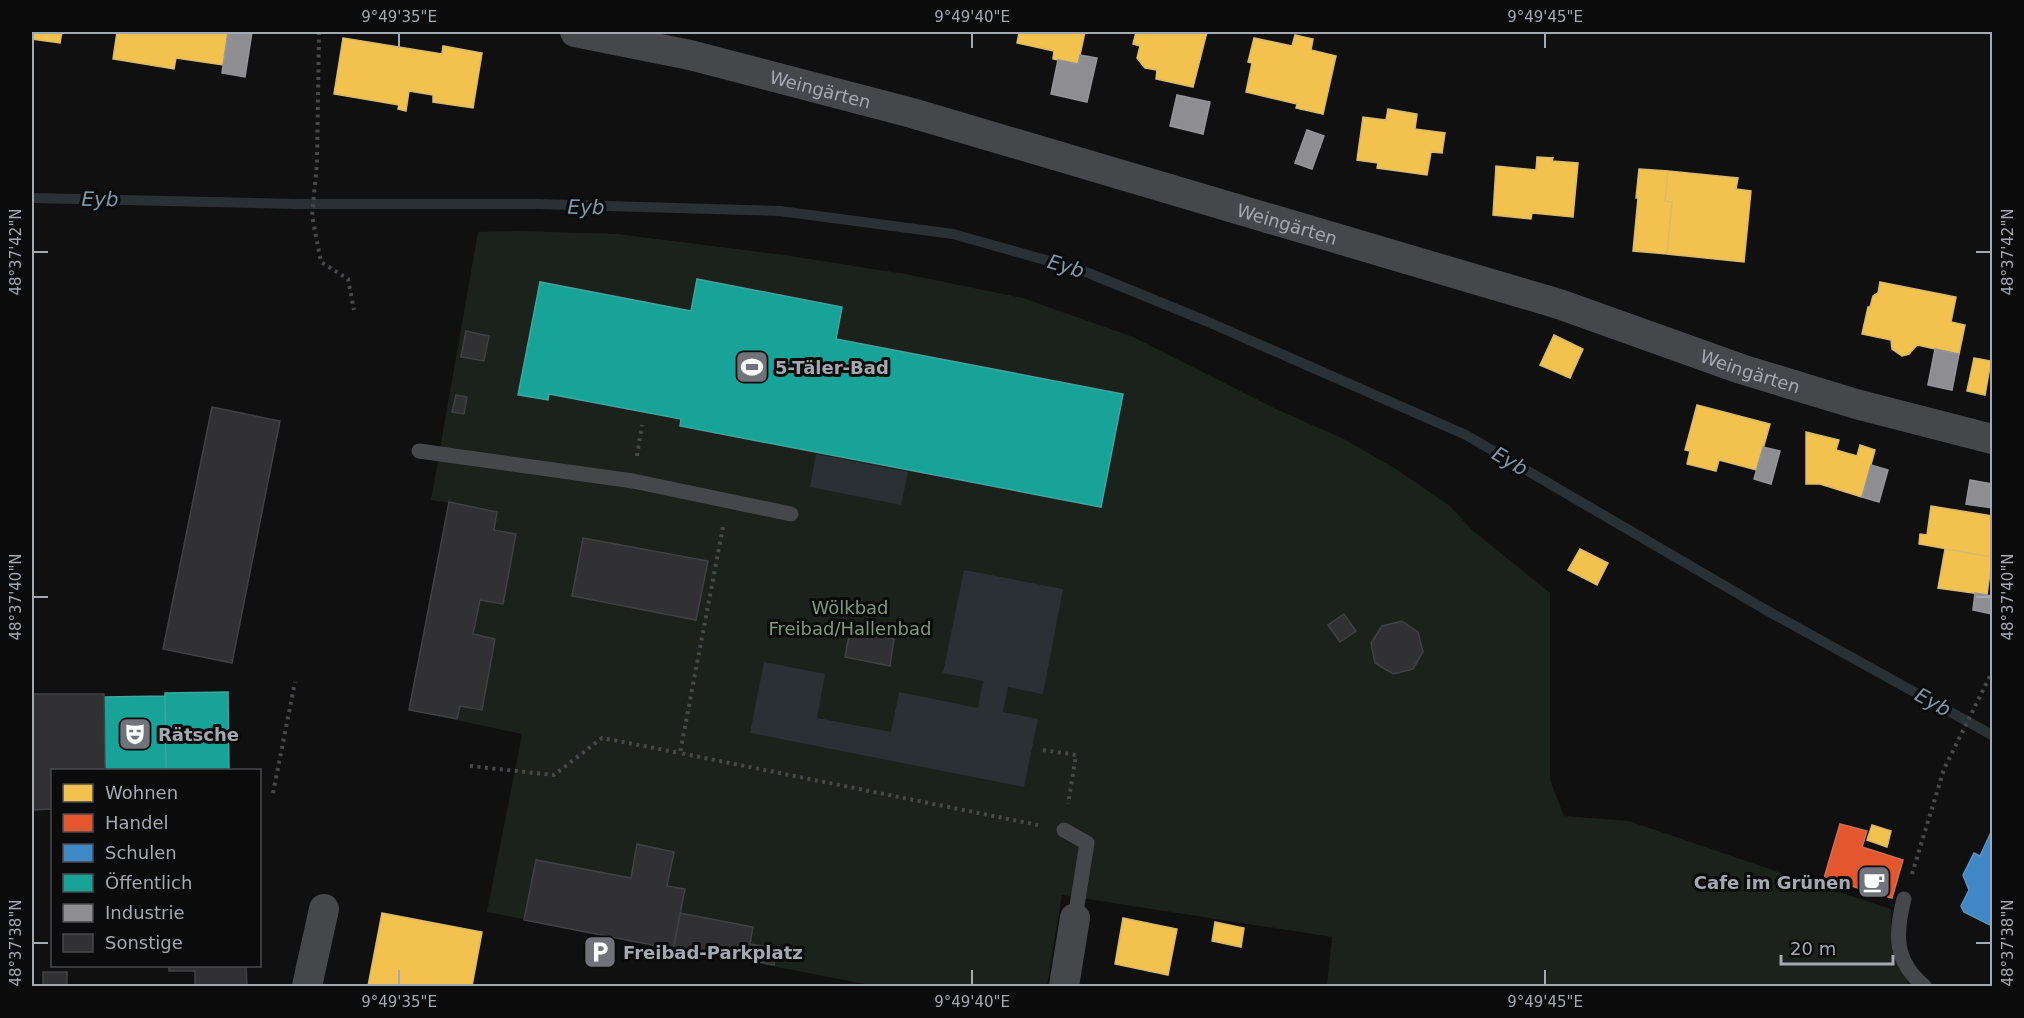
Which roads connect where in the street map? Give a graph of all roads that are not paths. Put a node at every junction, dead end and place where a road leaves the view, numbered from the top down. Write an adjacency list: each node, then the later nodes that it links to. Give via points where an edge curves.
1 (575, 32): 2 (street, Weingärten, via 690,54 912,113 1558,304 1741,369 1856,404)
2 (1992, 440)
3 (419, 452): 4 (lane, via 633,481)
4 (791, 514)
5 (1064, 830): 8 (lane, via 1087,843)
6 (1904, 899): 11 (lane, via 1898,942 1914,978)
7 (324, 909): 9 (street)
8 (1075, 918): 10 (street)
9 (307, 987)
10 (1064, 987)
11 (1923, 987)

